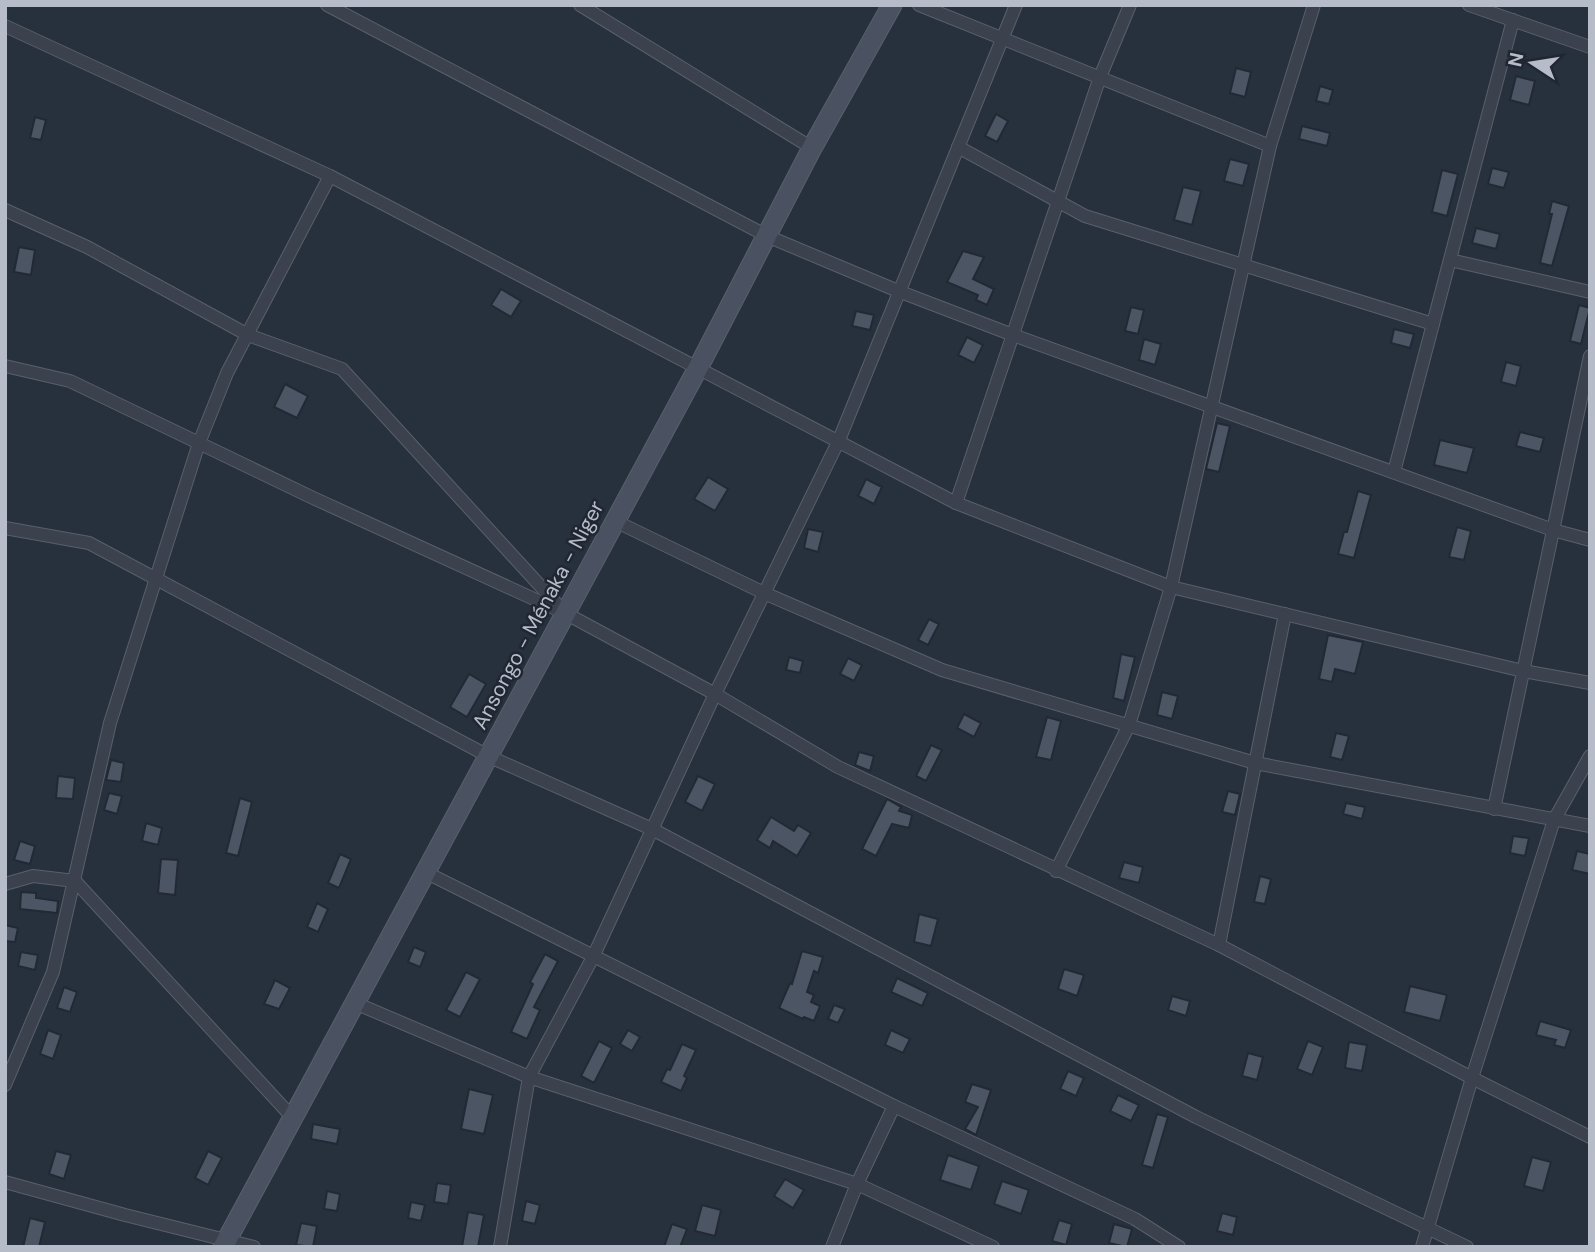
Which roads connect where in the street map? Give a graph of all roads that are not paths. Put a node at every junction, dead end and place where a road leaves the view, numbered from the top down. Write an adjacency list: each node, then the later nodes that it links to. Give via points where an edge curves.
1 (327, 5): 20 (street)
2 (580, 5): 16 (street)
3 (892, 5): 16 (main road, Ansongo - Ménaka - Niger)
4 (919, 5): 11 (street)
5 (1016, 5): 11 (street)
6 (1130, 5): 13 (street)
7 (1314, 5): 14 (street)
8 (1469, 5): 9 (street)
9 (1513, 20): 12 (street); 21 (street)
10 (5, 26): 17 (street)
11 (1002, 37): 13 (street); 15 (street)
12 (1590, 47)
13 (1100, 77): 14 (street); 18 (street)
14 (1270, 146): 22 (street)
15 (958, 147): 18 (street); 23 (street)
16 (812, 148): 20 (main road, Ansongo - Ménaka - Niger)
17 (330, 176): 26 (street); 30 (street)
18 (1058, 201): 22 (street, via 1085,216); 27 (street)
19 (5, 210): 26 (street, via 87,247)
20 (766, 236): 23 (street); 30 (main road, Ansongo - Ménaka - Niger)
21 (1450, 260): 24 (street); 25 (street)
22 (1242, 267): 25 (street); 31 (street)
23 (898, 291): 27 (street); 32 (street)
24 (1590, 292)
25 (1433, 324): 34 (street)
26 (248, 335): 33 (street); 43 (street, via 342,369)
27 (1013, 335): 31 (street); 35 (street)
28 (1590, 356): 38 (street)
29 (5, 366): 33 (street, via 70,380)
30 (698, 368): 32 (street); 36 (main road, Ansongo - Ménaka - Niger)
31 (1210, 406): 34 (street); 41 (street)
32 (838, 440): 35 (street); 42 (street)
33 (199, 443): 40 (street); 43 (street)
34 (1394, 472): 38 (street)
35 (956, 503): 41 (street)
36 (615, 521): 42 (street); 43 (main road, Ansongo - Ménaka - Niger)
37 (5, 528): 40 (street, via 89,543)
38 (1553, 530): 39 (street); 45 (street)
39 (1590, 540)
40 (157, 580): 49 (street); 58 (street, via 110,723)
41 (1171, 587): 44 (street); 48 (street)
42 (764, 593): 47 (street); 48 (street, via 942,670)
43 (565, 613): 47 (street); 49 (main road, Ansongo - Ménaka - Niger)
44 (1285, 614): 45 (street); 51 (street)
45 (1523, 671): 46 (street); 52 (street)
46 (1590, 683)
47 (715, 694): 55 (street); 56 (street, via 838,767)
48 (1129, 725): 51 (street); 56 (street)
49 (488, 756): 55 (street); 57 (main road, Ansongo - Ménaka - Niger)
50 (1590, 756): 53 (street)
51 (1255, 763): 52 (street); 60 (street)
52 (1493, 809): 53 (street)
53 (1554, 820): 54 (street); 64 (street)
54 (1590, 826)
55 (652, 829): 61 (street); 71 (street, via 1196,1117)
56 (1056, 871): 60 (street)
57 (425, 872): 61 (street); 62 (main road, Ansongo - Ménaka - Niger)
58 (75, 881): 59 (street, via 33,876); 65 (street, via 53,972); 67 (street)
59 (5, 884)
60 (1219, 946): 64 (street)
61 (593, 957): 63 (street); 66 (street)
62 (355, 1003): 63 (street); 67 (main road, Ansongo - Ménaka - Niger)
63 (529, 1077): 70 (street); 74 (street)
64 (1472, 1078): 68 (street); 71 (street)
65 (5, 1085)
66 (894, 1106): 70 (street); 77 (street, via 1135,1219)
67 (293, 1118): 72 (main road, Ansongo - Ménaka - Niger)
68 (1590, 1137)
69 (5, 1182): 72 (street)
70 (857, 1184): 75 (street); 76 (street)
71 (1427, 1228): 78 (street); 79 (street)
72 (225, 1244): 73 (street)
73 (254, 1247)
74 (500, 1247)
75 (832, 1247)
76 (993, 1247)
77 (1179, 1247)
78 (1422, 1247)
79 (1467, 1247)

